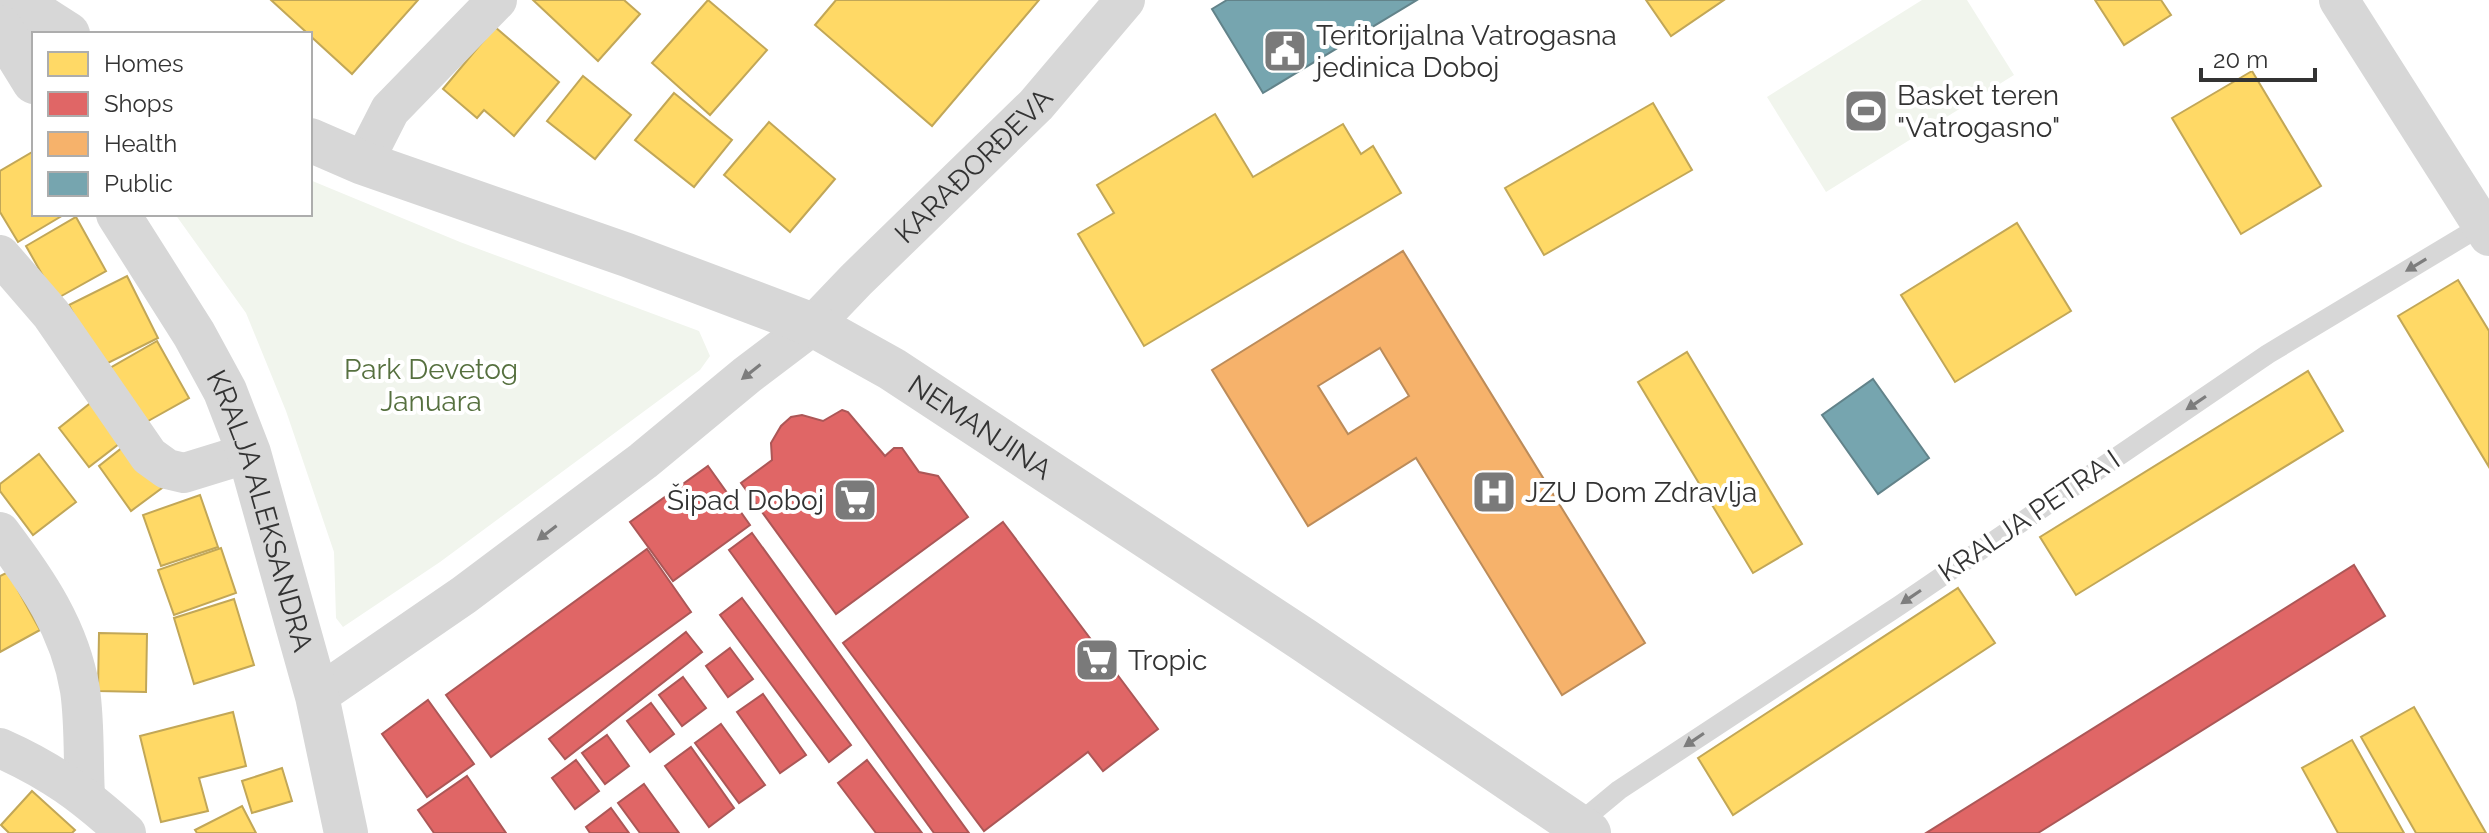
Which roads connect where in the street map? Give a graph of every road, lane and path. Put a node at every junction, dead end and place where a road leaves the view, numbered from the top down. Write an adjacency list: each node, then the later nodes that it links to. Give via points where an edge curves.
1 (15, 0): 6 (street)
2 (497, 0): 9 (street, via 390,110)
3 (1125, 0): 13 (street, KARAĐORĐEVA, via 1036,105)
4 (2339, 0): 11 (street)
5 (0, 27): 7 (street)
6 (65, 32)
7 (32, 79)
8 (312, 141): 9 (street, NEMANJINA)
9 (363, 163): 13 (street, NEMANJINA)
10 (119, 216): 14 (street, KRALJA ALEKSANDRA, via 194,334 225,391)
11 (2487, 227): 19 (lane, KRALJA PETRA I, one-way to 19, via 2268,354 1619,790)
12 (0, 255): 14 (street, via 51,314 149,456 184,473)
13 (813, 325): 16 (street, KARAĐORĐEVA, one-way to 16, via 618,480); 19 (street, NEMANJINA, via 892,369)
14 (249, 453): 16 (street, KRALJA ALEKSANDRA)
15 (0, 532): 18 (street, via 51,605 69,645 80,691)
16 (317, 696): 21 (street, KRALJA ALEKSANDRA)
17 (0, 748): 18 (street)
18 (85, 796): 20 (street)
19 (1583, 829)
20 (126, 833)
21 (346, 833)

